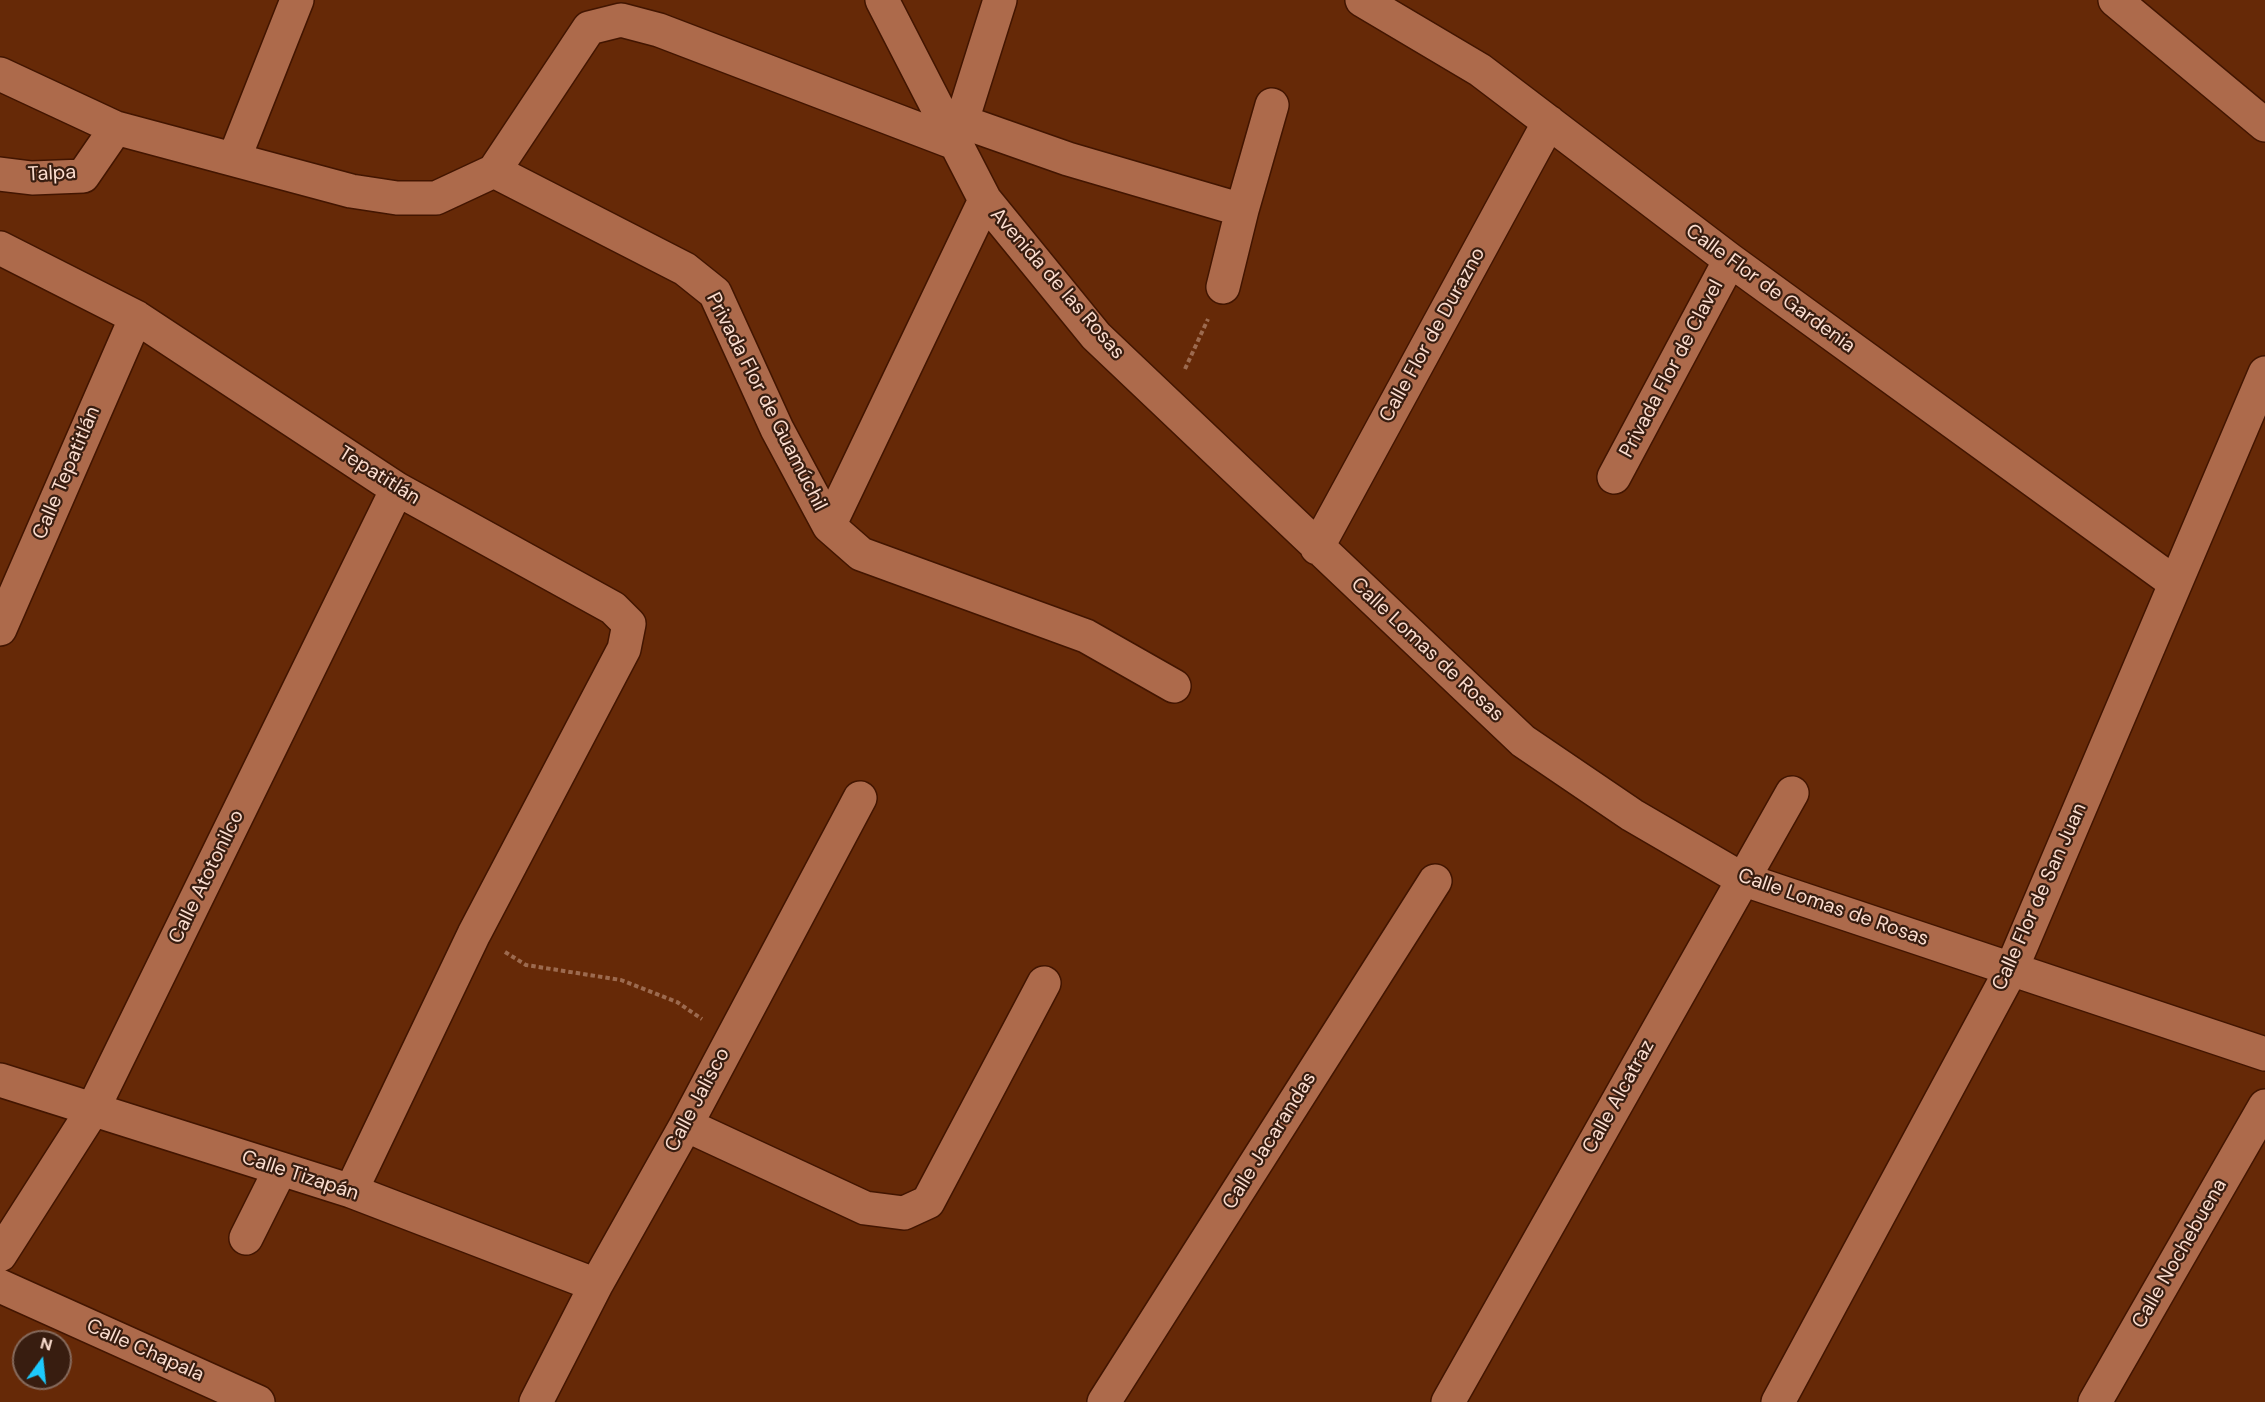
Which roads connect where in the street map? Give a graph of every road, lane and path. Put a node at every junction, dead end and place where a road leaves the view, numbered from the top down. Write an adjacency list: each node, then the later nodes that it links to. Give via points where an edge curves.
1 (297, 0): 12 (street)
2 (882, 0): 11 (street, Avenida de las Rosas)
3 (1000, 0): 11 (street)
4 (1362, 0): 8 (street, Calle Flor de Gardenia, via 1480,70)
5 (2115, 0): 9 (street)
6 (0, 74): 10 (street)
7 (1272, 105): 16 (street)
8 (1549, 122): 18 (street, Calle Flor de Gardenia); 26 (street, Calle Flor de Durazno)
9 (2265, 125)
10 (116, 128): 12 (street); 14 (street, Talpa, via 82,176 32,178)
11 (959, 133): 13 (street, via 621,20 589,28); 15 (street, Avenida de las Rosas); 16 (street, via 1068,159)
12 (234, 159): 13 (street, via 351,191 397,198 436,198)
13 (494, 171): 25 (street, Privada Flor de Guamúchil, via 685,269 715,293 777,429)
14 (0, 174)
15 (985, 200): 22 (street, Avenida de las Rosas, via 1096,336); 25 (street, Privada Flor de Guamúchil)
16 (1242, 210): 19 (street)
17 (0, 248): 20 (street, Tepatitlán)
18 (1730, 260): 23 (street, Privada Flor de Clavel); 27 (street, Calle Flor de Gardenia)
19 (1223, 287): 22 (path)
20 (136, 317): 24 (street, Tepatitlán); 28 (street, Calle Tepatitlán)
21 (2265, 374): 27 (street, Calle Flor de San Juan)
22 (1168, 405): 26 (street, Avenida de las Rosas)
23 (1614, 477)
24 (397, 489): 34 (street, Tepatitlán, via 613,608 629,624 624,649); 41 (street, Calle Atotonilco)
25 (829, 526): 29 (street, via 861,554 1086,636)
26 (1317, 548): 32 (street, Calle Lomas de Rosas, via 1423,643 1523,741 1632,815)
27 (2175, 583): 35 (street, Calle Flor de San Juan)
28 (0, 629)
29 (1174, 686)
30 (1792, 793): 32 (street, Calle Alcatraz)
31 (860, 798): 37 (street, Calle Jalisco)
32 (1742, 879): 35 (street, Calle Lomas de Rosas); 52 (street, Calle Alcatraz)
33 (1435, 881): 51 (street, Calle Jacarandas)
34 (474, 933): 37 (path, via 526,965 621,980 677,1002); 44 (street)
35 (2011, 970): 38 (street, Calle Lomas de Rosas); 53 (street, Calle Flor de San Juan)
36 (1044, 983): 42 (street, via 928,1202 904,1213 865,1208)
37 (730, 1038): 42 (street, Calle Jalisco)
38 (2265, 1054)
39 (0, 1080): 41 (street, Calle Tizapán)
40 (2265, 1106): 54 (street, Calle Nochebuena)
41 (92, 1111): 43 (street, Calle Tizapán); 46 (street, Calle Atotonilco)
42 (686, 1125): 47 (street, Calle Jalisco)
43 (280, 1170): 44 (street, Calle Tizapán); 45 (street)
44 (351, 1191): 47 (street, Calle Tizapán)
45 (246, 1238)
46 (0, 1255)
47 (596, 1285): 50 (street, Calle Jalisco)
48 (0, 1286): 49 (street, Calle Chapala)
49 (258, 1402)
50 (536, 1402)
51 (1104, 1402)
52 (1448, 1402)
53 (1778, 1402)
54 (2095, 1402)

